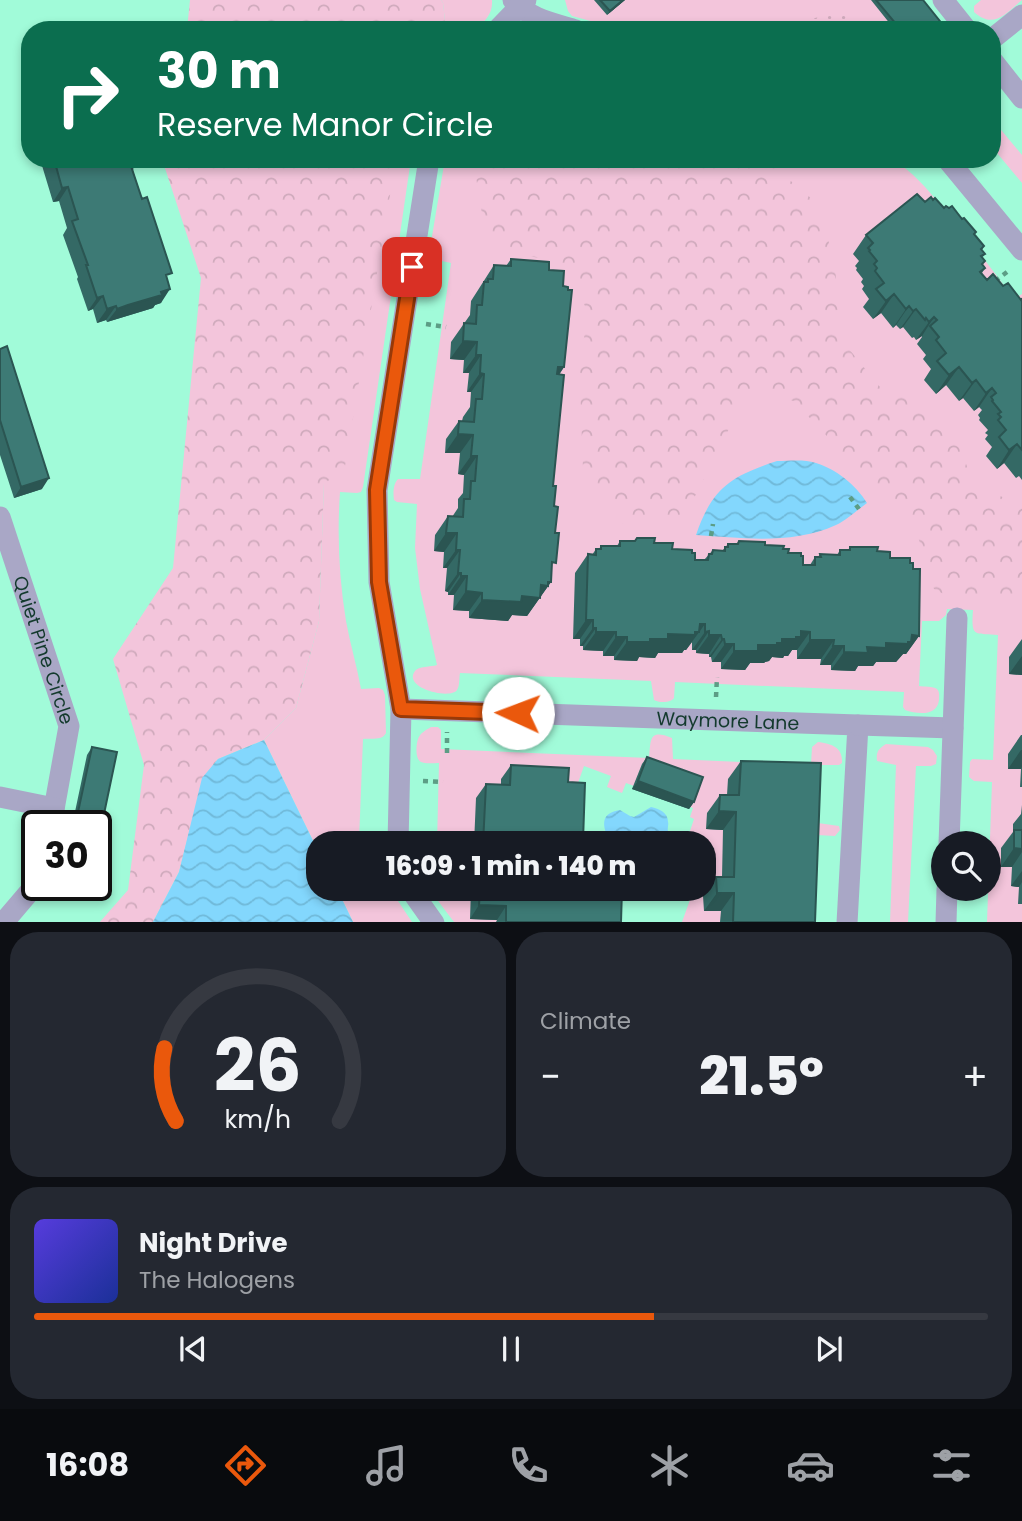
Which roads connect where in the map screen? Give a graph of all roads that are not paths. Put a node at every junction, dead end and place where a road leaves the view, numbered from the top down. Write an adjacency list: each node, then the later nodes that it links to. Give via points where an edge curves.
1 (943, 0): 6 (street)
2 (519, 2): 4 (street); 5 (street)
3 (1022, 15): 7 (street)
4 (504, 21)
5 (545, 21)
6 (960, 21)
7 (1001, 32)
8 (1001, 71): 9 (street)
9 (1022, 98)
10 (428, 168): 15 (street, via 377,490 379,582)
11 (954, 168): 12 (street)
12 (1022, 250)
13 (0, 517): 20 (street, Quiet Pine Circle, via 69,726)
14 (957, 618): 17 (street)
15 (401, 709): 16 (street, Waymore Lane); 21 (street)
16 (858, 725): 17 (street, Waymore Lane); 28 (street)
17 (953, 728): 22 (street)
18 (0, 797): 19 (street)
19 (34, 810)
20 (54, 810)
21 (398, 831)
22 (949, 831)
23 (21, 901): 26 (street)
24 (419, 901): 27 (street)
25 (947, 901): 29 (street)
26 (3, 922)
27 (434, 922)
28 (847, 922)
29 (946, 922)

